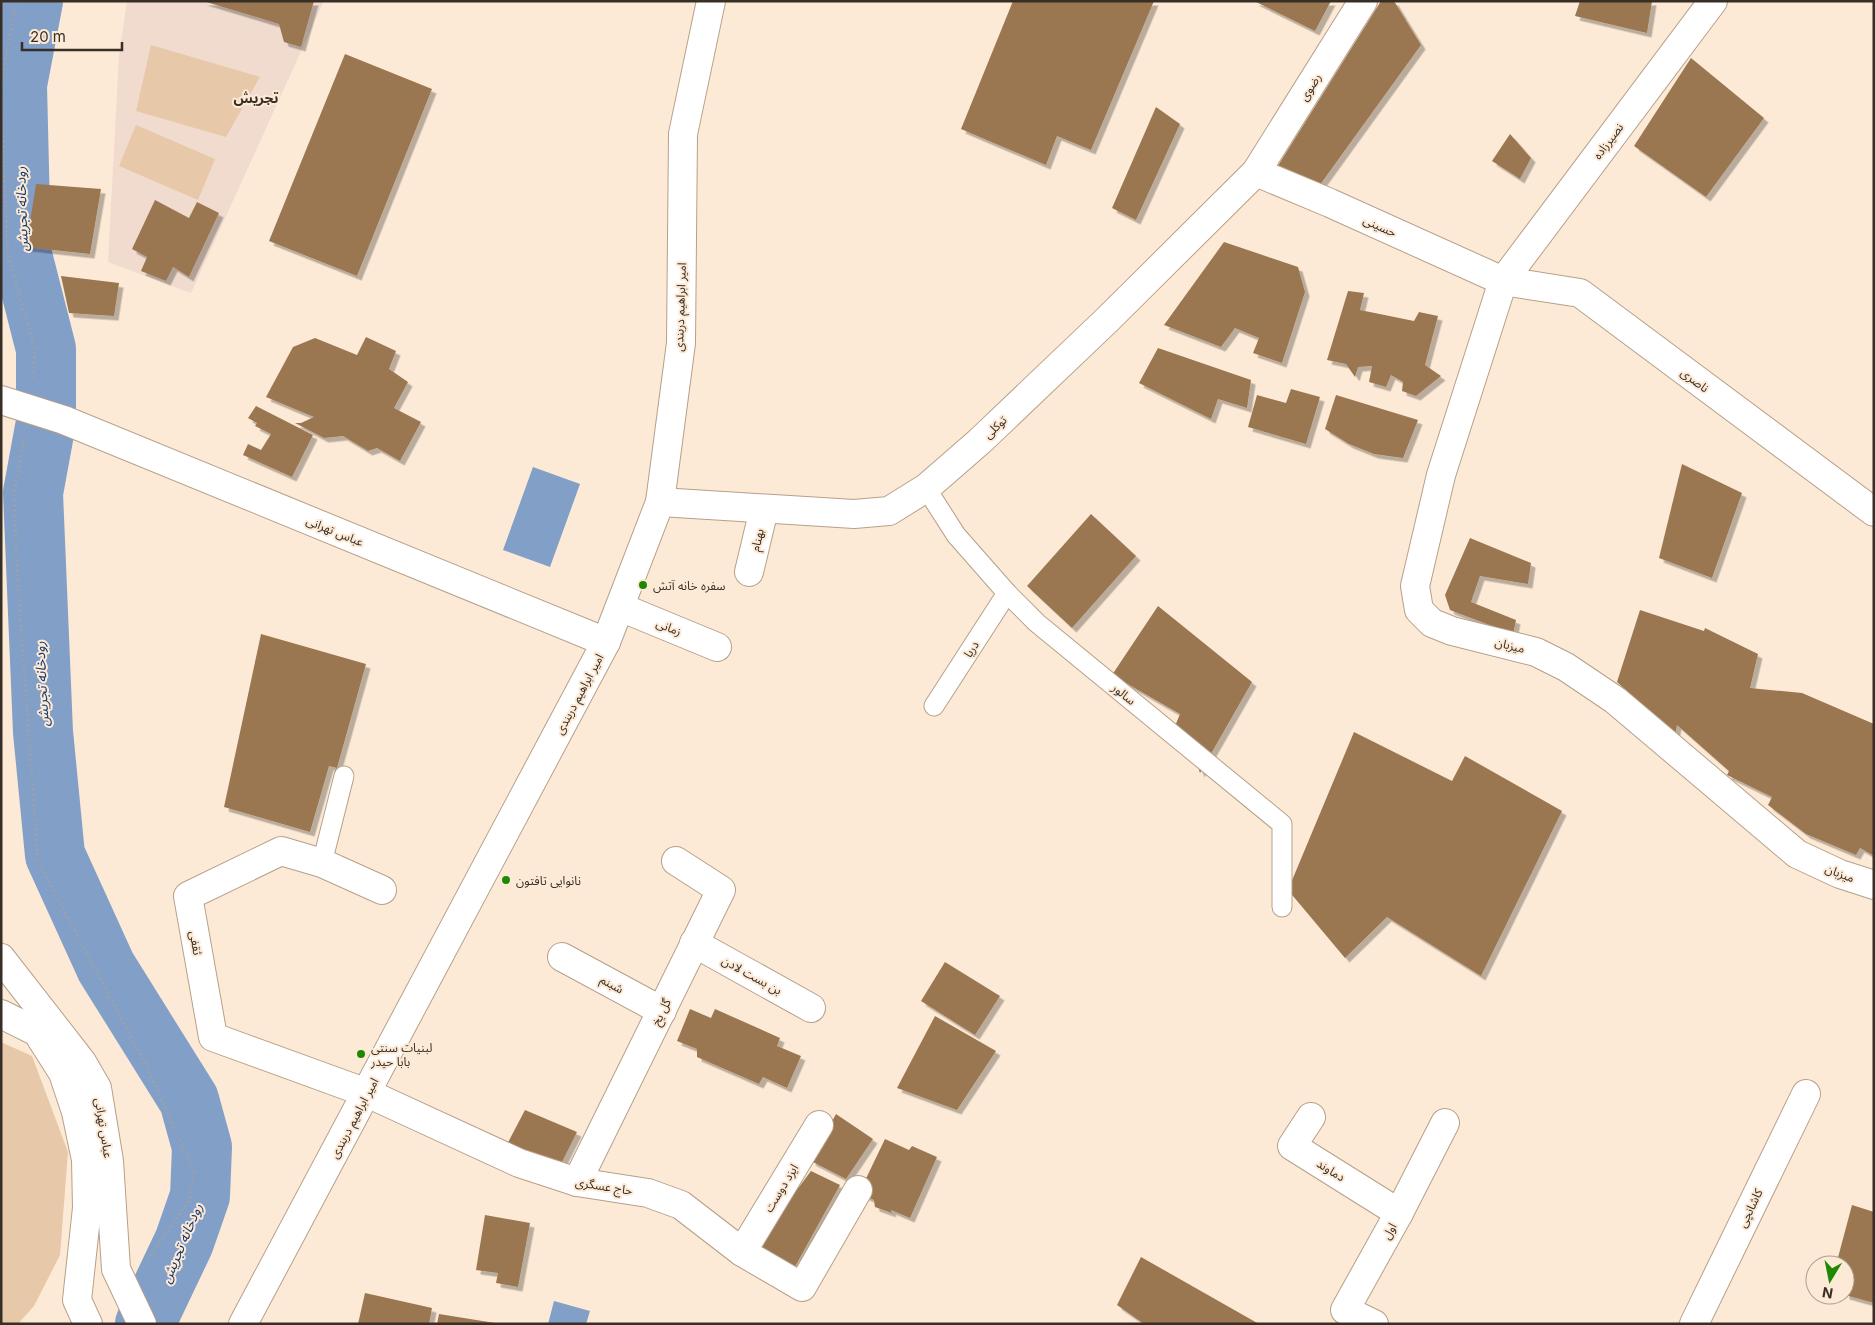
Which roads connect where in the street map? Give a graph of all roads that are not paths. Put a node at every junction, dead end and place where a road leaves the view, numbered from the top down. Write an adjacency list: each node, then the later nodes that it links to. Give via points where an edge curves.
1 (711, 1): 8 (street, امیر ابراهیم دربندی, via 683,134 681,343)
2 (1363, 1): 4 (street, رضوى)
3 (1713, 1): 5 (street, نصیرزاده)
4 (1256, 172): 5 (street, حسینی); 7 (street, توکلی, via 1107,320)
5 (1504, 281): 10 (street, ناصری, via 1580,293); 20 (street, میزبان, via 1441,475 1415,586 1419,610 1432,622 1446,628 1536,652 1566,667 1615,700 1797,854)
6 (1, 400): 14 (street, عباس تهرانی, via 64,420)
7 (926, 488): 9 (street, توکلی, via 889,511 854,514); 12 (lane, سالور, via 956,535)
8 (660, 502): 9 (street, توکلی); 13 (street, امیر ابراهیم دربندی)
9 (764, 509): 11 (street, بهنام)
10 (1874, 512)
11 (749, 572)
12 (1007, 593): 16 (lane, دریا); 22 (lane, سالور, via 1037,623 1282,824)
13 (620, 607): 14 (street, امیر ابراهیم دربندی); 15 (street, زمانی)
14 (606, 642): 29 (street, امیر ابراهیم دربندی)
15 (717, 646)
16 (934, 706)
17 (344, 776): 19 (lane)
18 (676, 861): 23 (street, گل یخ, via 721,890)
19 (322, 863): 21 (street, ثقفی); 29 (street, ثقفی, via 281,850 188,896 213,1037)
20 (1874, 885)
21 (382, 890)
22 (1282, 907)
23 (694, 943): 26 (street, بن بست لادن); 27 (street, گل یخ)
24 (562, 956): 27 (street, شبنم)
25 (1, 958): 39 (street, عباس تهرانی, via 82,1062 97,1088 109,1161 116,1269)
26 (811, 1008)
27 (662, 1011): 34 (street, گل یخ)
28 (1, 1014): 38 (street, عباس تهرانی, via 37,1032 63,1073 76,1112 86,1160)
29 (367, 1093): 34 (street, حاج عسگری, via 519,1163); 40 (street, امیر ابراهیم دربندی)
30 (1806, 1094): 42 (street, کاشانچی)
31 (1311, 1117): 36 (street, دماوند, via 1292,1146)
32 (1445, 1123): 36 (street, اول)
33 (819, 1125): 37 (street, ایزد دوست)
34 (577, 1182): 37 (street, حاج عسگری, via 648,1193 681,1205)
35 (858, 1190): 37 (street, حاج عسگری, via 802,1287)
36 (1399, 1213): 41 (street, اول, via 1345,1310)
37 (742, 1252)
38 (83, 1312)
39 (142, 1324)
40 (243, 1324)
41 (1374, 1324)
42 (1694, 1324)

